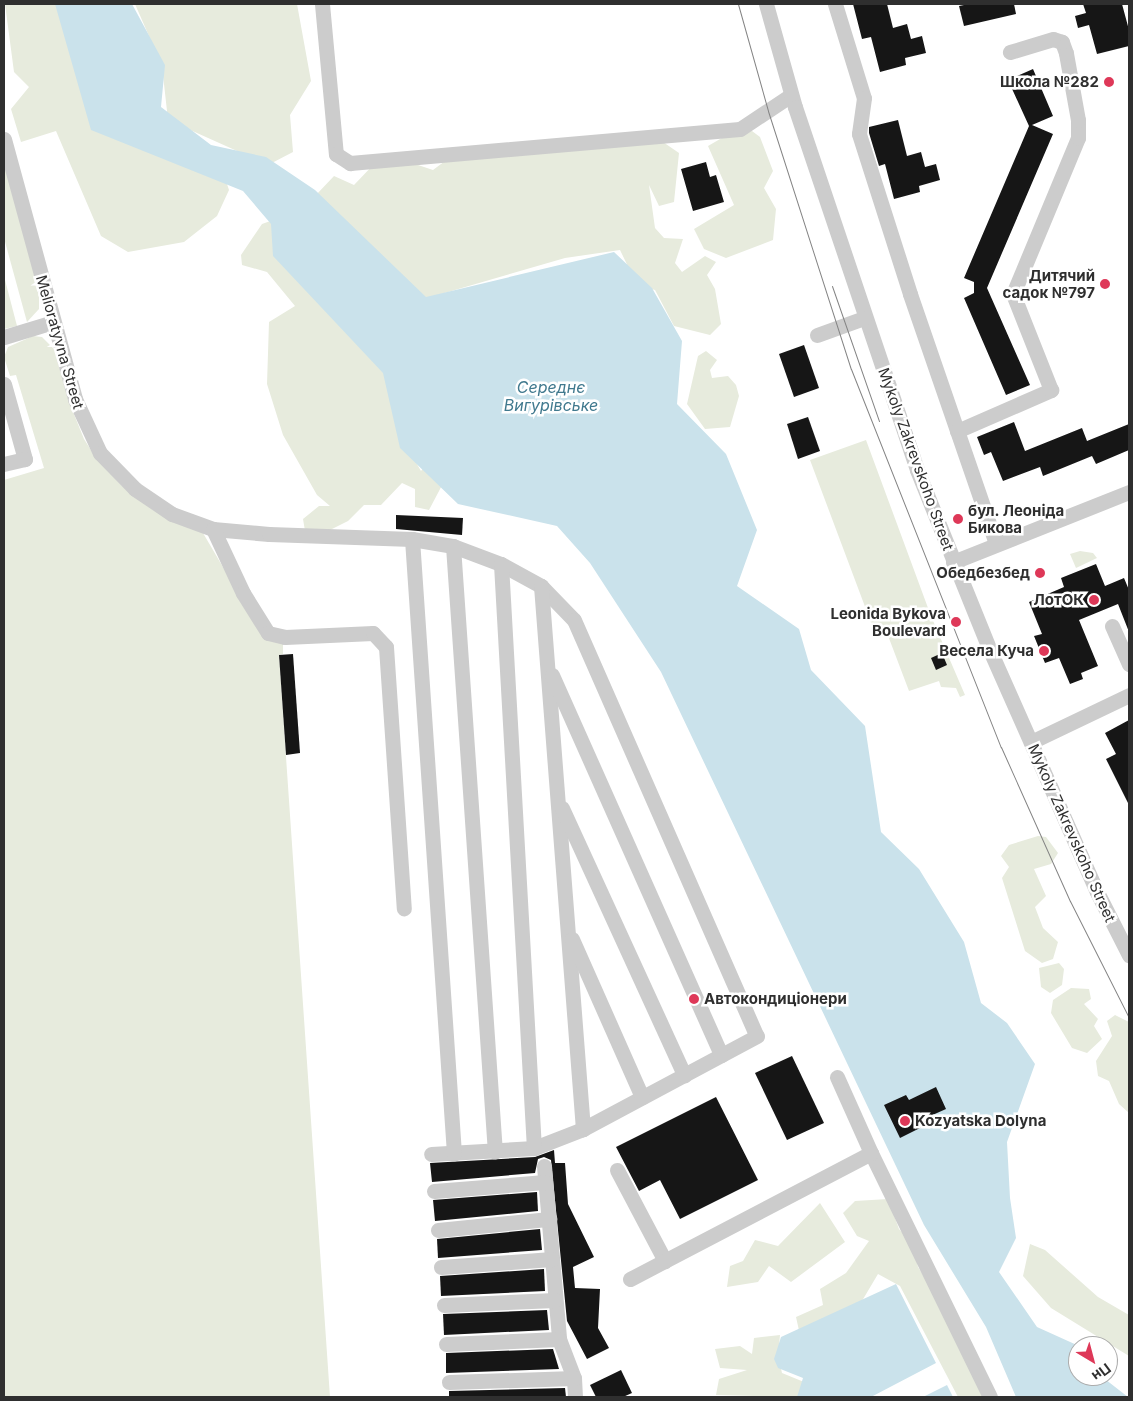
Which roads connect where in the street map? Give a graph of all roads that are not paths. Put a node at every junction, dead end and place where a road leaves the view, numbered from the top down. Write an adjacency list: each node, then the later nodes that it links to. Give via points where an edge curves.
1 (322, 4): 5 (street, via 336,154 350,163 740,129)
2 (766, 4): 5 (street, Mykoly Zakrevskoho Street)
3 (835, 4): 12 (street, via 864,98 859,134)
4 (1010, 52): 12 (street, via 1053,39 1062,42 1078,120 1078,138 1013,294 1051,390)
5 (791, 95): 7 (street, Mykoly Zakrevskoho Street)
6 (4, 139): 8 (street, Melioratyvna Street)
7 (864, 318): 9 (street); 19 (street, Mykoly Zakrevskoho Street)
8 (52, 322): 10 (street); 15 (street, Melioratyvna Street, via 74,400 100,453 135,489 172,514)
9 (817, 335)
10 (4, 337)
11 (4, 384): 13 (street, via 25,458)
12 (957, 431): 17 (street)
13 (4, 464)
14 (1129, 492): 17 (street)
15 (213, 529): 16 (street, Melioratyvna Street); 28 (street, via 242,593 268,633 285,637 373,633 386,647)
16 (412, 539): 18 (street, Melioratyvna Street); 40 (street)
17 (996, 544): 19 (street)
18 (453, 546): 20 (street, Melioratyvna Street); 37 (street)
19 (953, 562): 26 (street, Mykoly Zakrevskoho Street)
20 (501, 564): 21 (street, Melioratyvna Street); 36 (street)
21 (541, 586): 23 (street); 31 (street, Melioratyvna Street, via 574,620 757,1036)
22 (1112, 626): 24 (street)
23 (547, 664): 27 (street); 31 (street)
24 (1129, 664)
25 (1129, 695): 26 (street)
26 (1031, 742): 30 (street, Mykoly Zakrevskoho Street, via 1097,892)
27 (557, 798): 29 (street); 32 (street)
28 (404, 908)
29 (567, 928): 34 (street); 35 (street)
30 (1129, 955)
31 (721, 1055): 32 (street)
32 (684, 1075): 34 (street)
33 (837, 1077): 38 (street)
34 (642, 1097): 35 (street)
35 (583, 1129): 36 (street)
36 (534, 1148): 37 (street)
37 (495, 1152): 40 (street)
38 (871, 1153): 48 (street); 58 (street)
39 (431, 1154): 40 (street)
40 (454, 1154)
41 (544, 1166): 43 (street)
42 (616, 1170): 48 (street)
43 (545, 1182): 44 (street); 45 (street)
44 (434, 1191)
45 (548, 1219): 46 (street); 47 (street)
46 (438, 1230)
47 (552, 1259): 49 (street); 51 (street)
48 (664, 1261): 50 (street)
49 (441, 1267)
50 (630, 1279)
51 (556, 1300): 52 (street); 53 (street)
52 (444, 1305)
53 (559, 1339): 54 (street); 55 (street)
54 (446, 1344)
55 (574, 1378): 56 (street); 57 (street)
56 (449, 1382)
57 (575, 1397)
58 (990, 1397)

